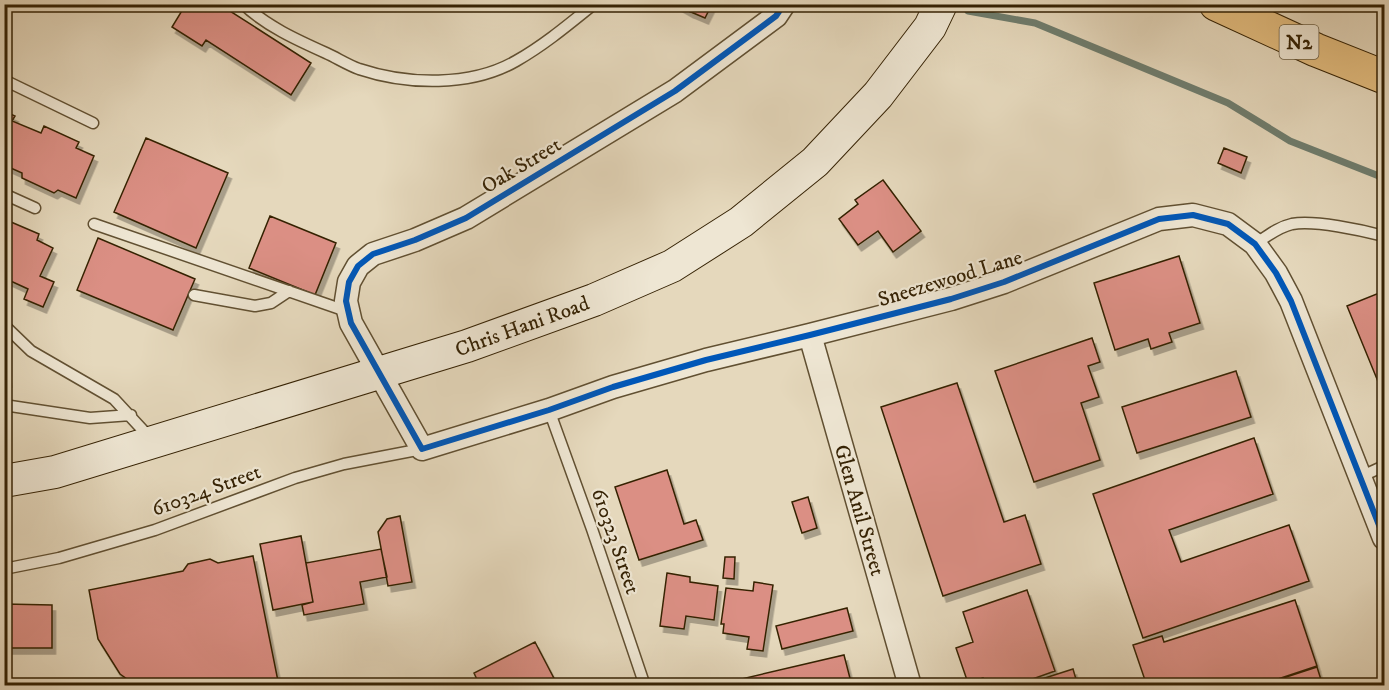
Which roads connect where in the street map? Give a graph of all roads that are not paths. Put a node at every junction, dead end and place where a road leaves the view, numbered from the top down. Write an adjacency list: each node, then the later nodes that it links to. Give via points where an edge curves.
1 (243, 4): 2 (lane, via 304,44 360,69 415,81 467,79 513,63)
2 (594, 4)
3 (784, 4): 16 (street, Oak Street, via 776,16 675,91 466,218 373,254 357,266 349,282)
4 (941, 4): 19 (street, Chris Hani Road, via 930,27 878,96 815,162 741,222 672,266 594,300 467,346)
5 (1216, 4): 6 (highway, N2)
6 (1384, 77)
7 (4, 80): 8 (lane)
8 (93, 123)
9 (4, 194): 10 (lane)
10 (35, 208)
11 (94, 224): 14 (lane)
12 (1384, 236): 13 (lane, via 1353,228 1293,224)
13 (1255, 244): 18 (street, Sneezewood Lane, via 1228,224 1194,215 1159,219 1004,282); 26 (street, Sneezewood Lane, via 1291,301)
14 (289, 291): 15 (lane, via 271,303 255,306); 16 (lane)
15 (194, 295)
16 (348, 312): 19 (street, Oak Street)
17 (4, 325): 22 (lane, via 31,351 114,399)
18 (810, 335): 21 (street, Sneezewood Lane, via 706,360); 31 (street, Glen Anil Street)
19 (378, 372): 23 (street, Chris Hani Road); 24 (street)
20 (4, 405): 22 (lane, via 90,418)
21 (549, 410): 24 (street, Sneezewood Lane); 30 (lane, 610323 Street)
22 (131, 415): 23 (lane)
23 (154, 442): 27 (street, Chris Hani Road, via 55,472)
24 (422, 449): 29 (lane, 610324 Street, via 305,475 155,530 59,558)
25 (1384, 466): 26 (lane)
26 (1360, 477): 28 (street, Sneezewood Lane)
27 (4, 481)
28 (1384, 538)
29 (4, 569)
30 (645, 686)
31 (910, 686)

